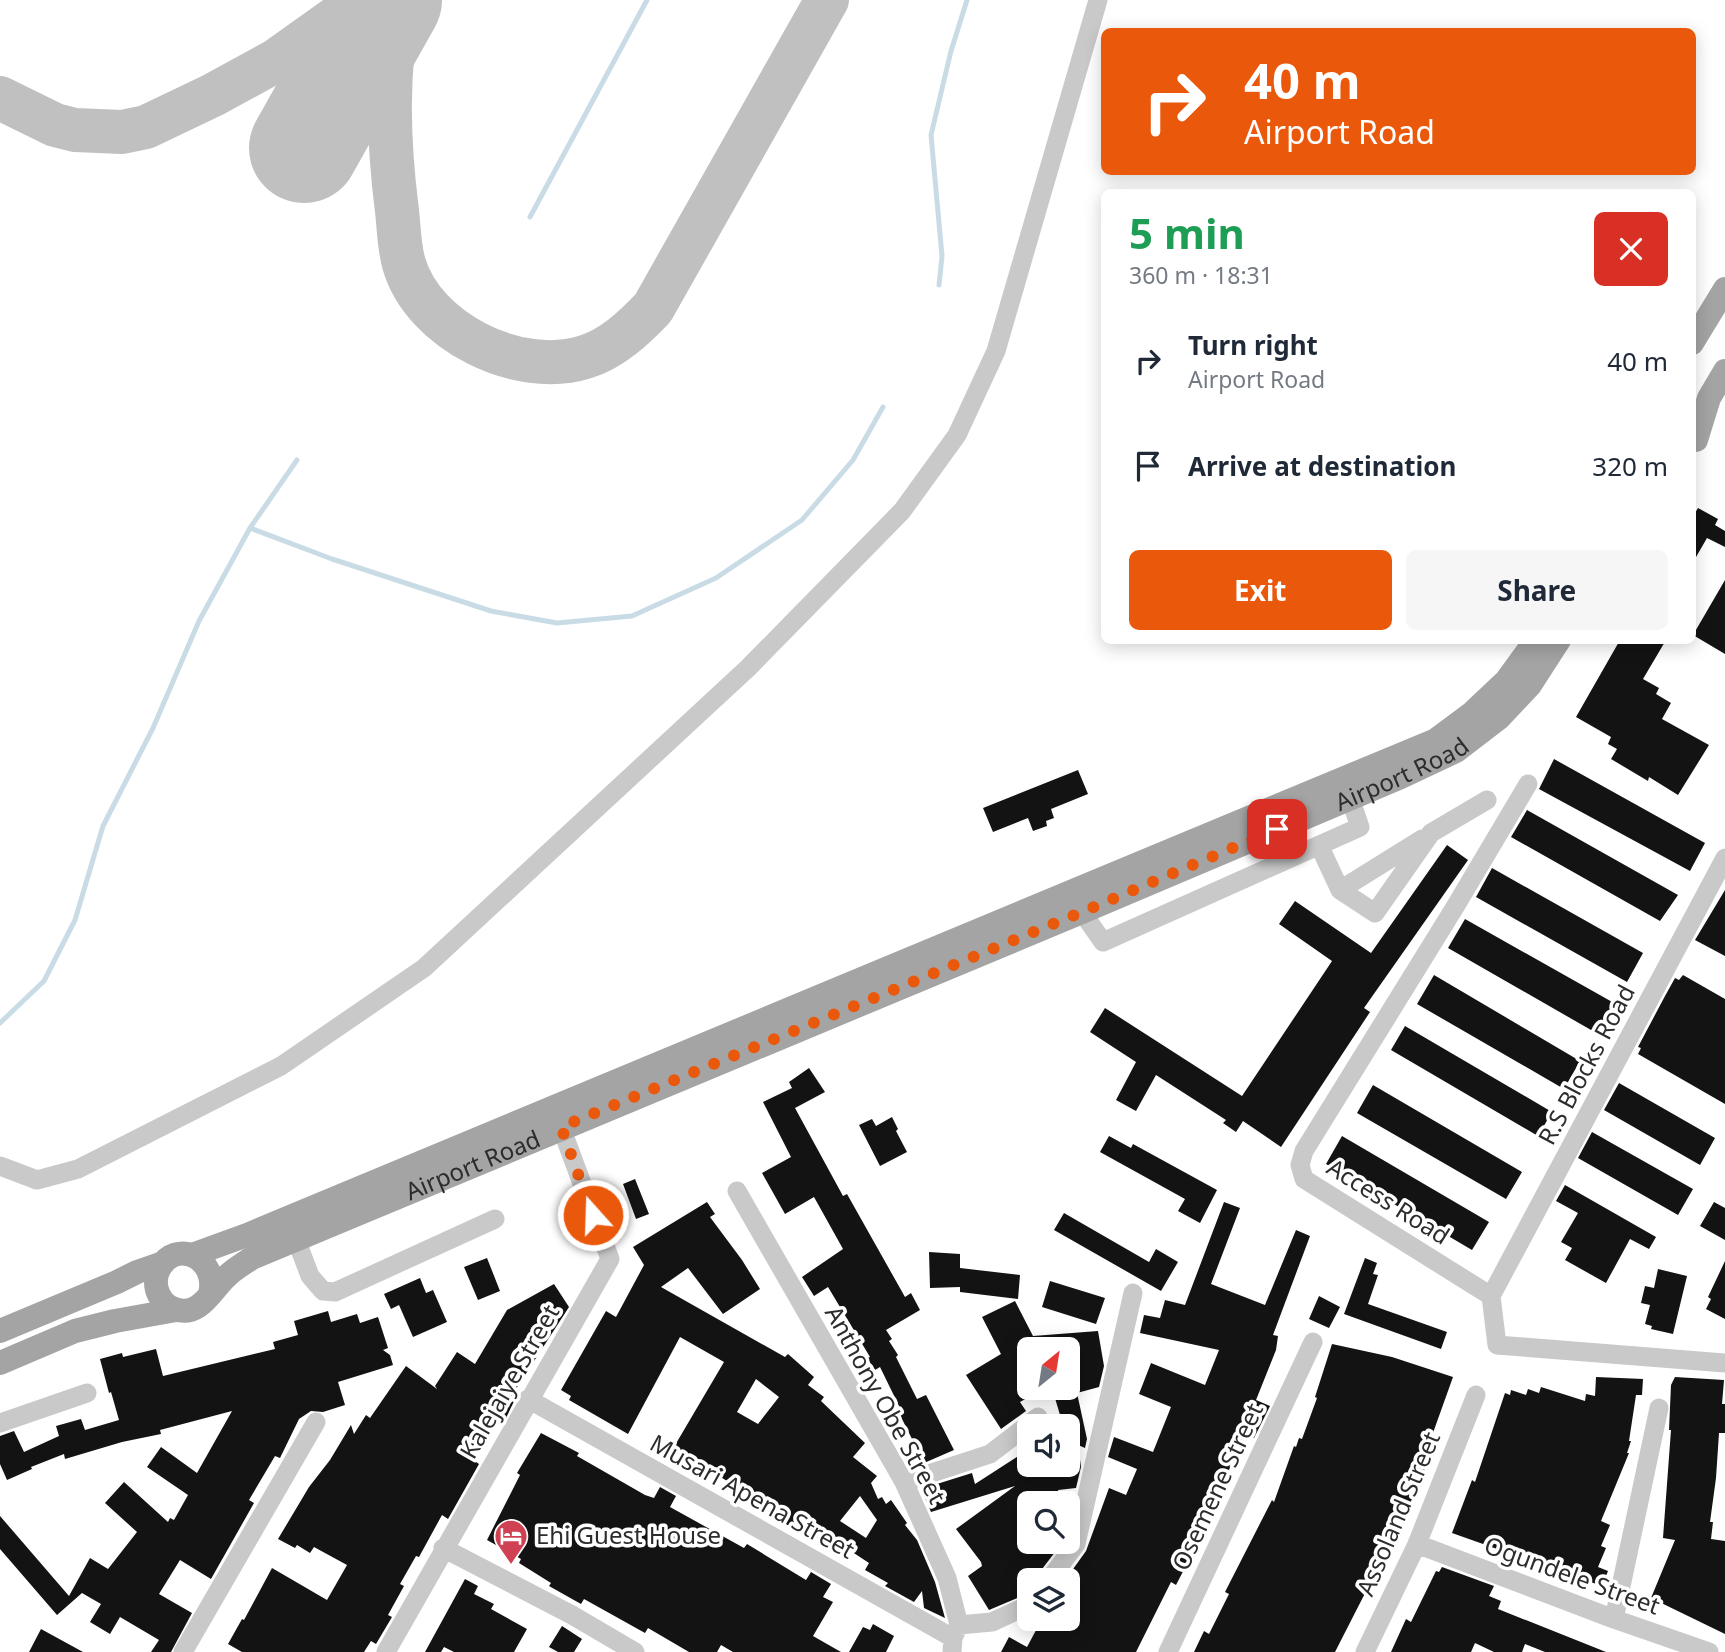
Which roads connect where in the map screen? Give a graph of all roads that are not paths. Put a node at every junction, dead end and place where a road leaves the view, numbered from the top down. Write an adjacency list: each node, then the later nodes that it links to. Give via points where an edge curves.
1 (1098, 0): 17 (street, via 996,351 957,435 902,511 747,668 424,968 281,1066 78,1169 37,1180)
2 (1725, 289): 3 (main road)
3 (1696, 336)
4 (1725, 372): 5 (main road, via 1709,398)
5 (1696, 437)
6 (1533, 644): 21 (main road, Airport Road, via 1506,681 1436,740)
7 (1556, 644): 9 (main road, Airport Road, via 1530,685 1499,718 1455,751)
8 (1528, 784): 25 (street, Access Road, via 1300,1165 1304,1179)
9 (1350, 798): 12 (street, via 1360,827); 15 (main road, Airport Road)
10 (1487, 800): 11 (street)
11 (1431, 833): 14 (street); 14 (street, via 1375,913)
12 (1319, 845): 14 (street); 15 (street, via 1103,942)
13 (1725, 858): 25 (street, R.S Blocks Road)
14 (1340, 890)
15 (1082, 912): 16 (main road, Airport Road)
16 (561, 1127): 20 (main road, Airport Road); 33 (street, Kalejaiye Street, via 610,1259)
17 (0, 1166)
18 (737, 1191): 38 (street, Anthony Obe Street)
19 (495, 1219): 20 (street, via 335,1292 323,1292 310,1276)
20 (296, 1239): 24 (main road, Airport Road, via 252,1258)
21 (192, 1255): 22 (main road, via 182,1254); 24 (main road, via 208,1267)
22 (163, 1263): 26 (main road, via 157,1290); 27 (main road)
23 (1133, 1293): 41 (street, via 1076,1544)
24 (210, 1294): 26 (main road, via 196,1308)
25 (1491, 1296): 30 (street, via 1497,1345)
26 (176, 1310): 29 (main road, via 75,1331)
27 (0, 1331)
28 (1312, 1342): 48 (street, Osemene Street)
29 (0, 1363)
30 (1725, 1363)
31 (87, 1393): 36 (street)
32 (1476, 1395): 39 (street, Assoland Street)
33 (528, 1399): 40 (street, Kalejaiye Street); 44 (street, Musari Apena Street)
34 (1659, 1408): 43 (street)
35 (316, 1422): 45 (street)
36 (0, 1423)
37 (1017, 1433): 38 (street, via 990,1454)
38 (904, 1482): 44 (street, Anthony Obe Street, via 947,1578)
39 (1417, 1544): 43 (street, Ogundele Street); 49 (street, Assoland Street)
40 (443, 1548): 46 (street, Kalejaiye Street); 47 (street)
41 (1058, 1568)
42 (1017, 1611): 44 (street)
43 (1614, 1619): 50 (street, Ogundele Street)
44 (955, 1638)
45 (183, 1652)
46 (386, 1652)
47 (635, 1652)
48 (1168, 1652)
49 (1365, 1652)
50 (1709, 1652)

